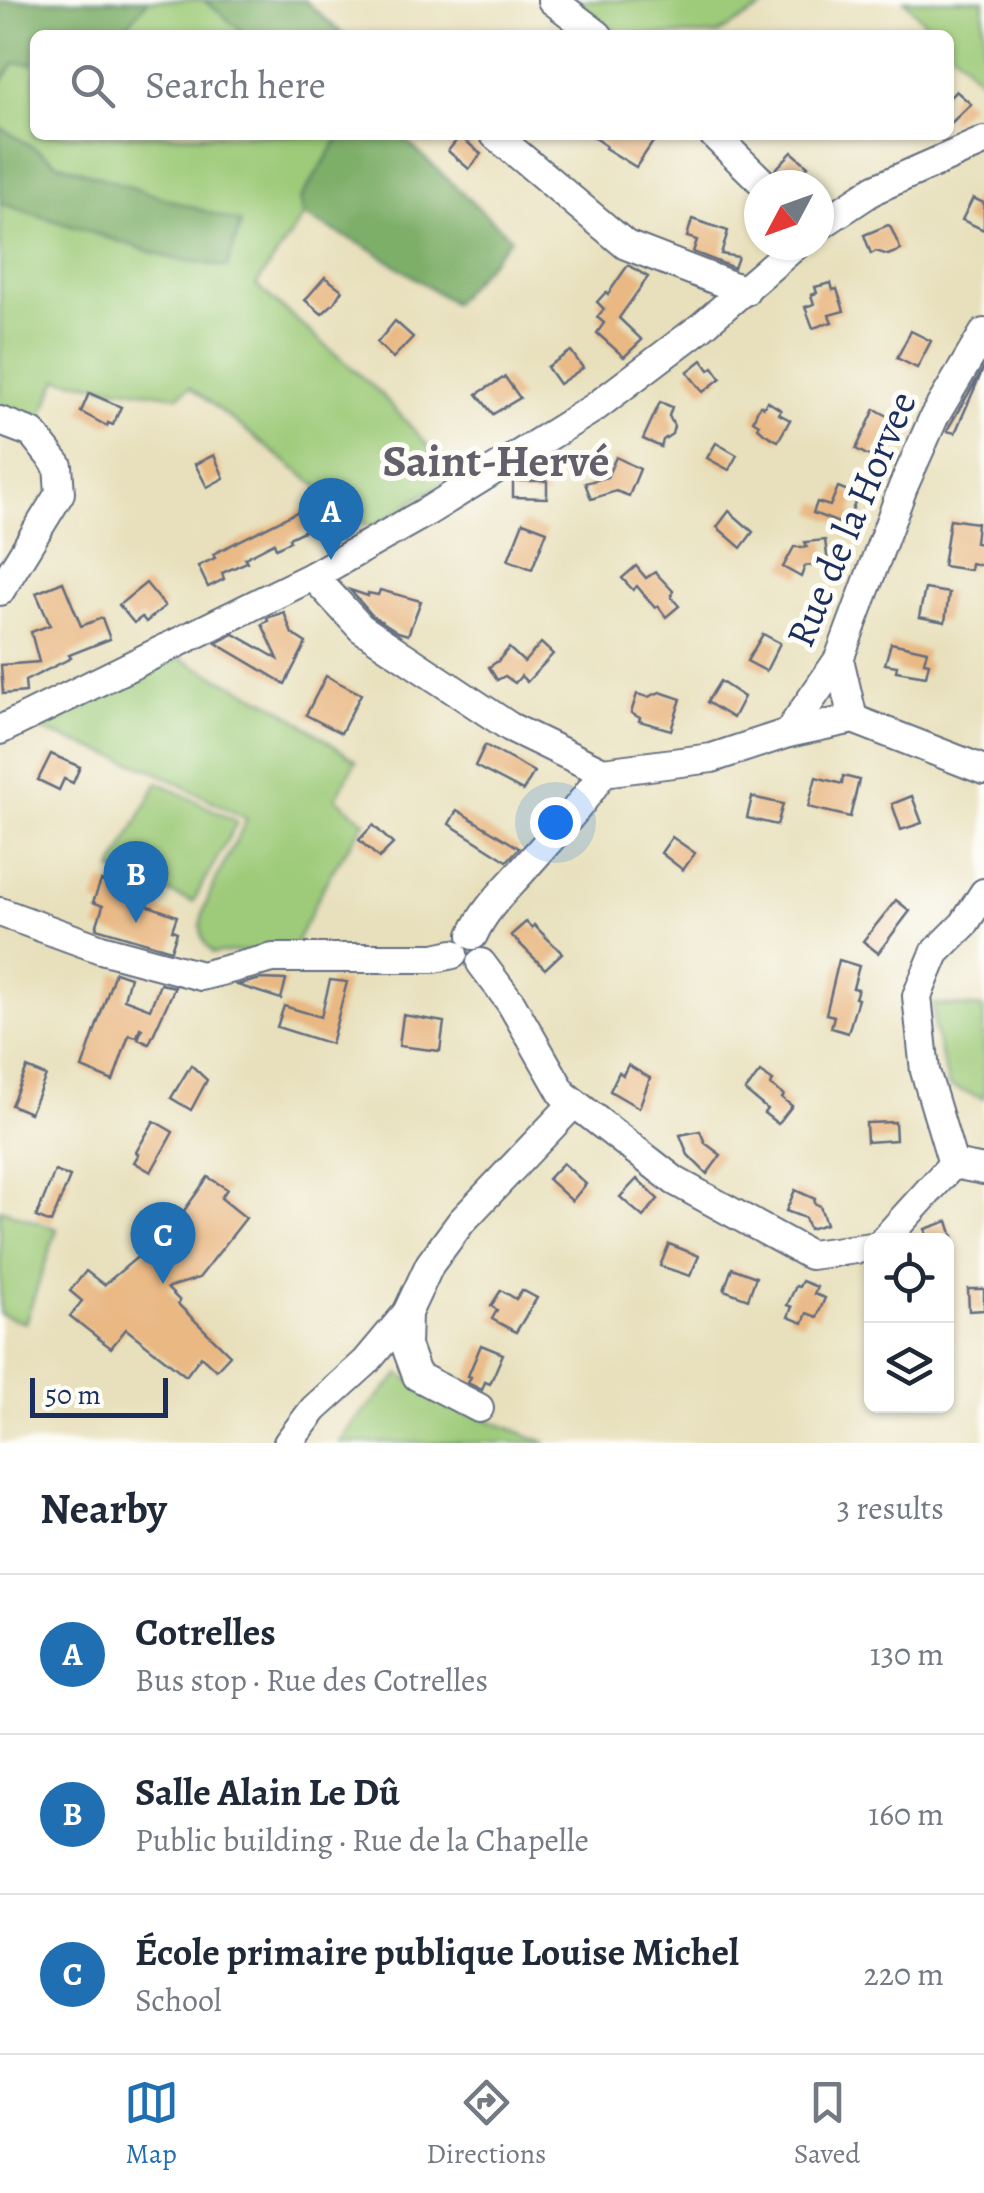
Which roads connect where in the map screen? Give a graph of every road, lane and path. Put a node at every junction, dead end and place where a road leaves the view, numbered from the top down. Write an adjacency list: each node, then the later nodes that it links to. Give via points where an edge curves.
1 (552, 0): 2 (street)
2 (591, 30)
3 (501, 140): 9 (street, via 626,245)
4 (719, 140): 6 (street)
5 (984, 141): 7 (street, via 875,189)
6 (750, 170)
7 (834, 216)
8 (779, 260): 9 (street)
9 (745, 291): 12 (street, via 594,408)
10 (984, 333): 14 (street, Rue de la Horvee, via 902,487)
11 (0, 421): 13 (street, via 32,433 58,466 60,493)
12 (314, 576): 16 (street); 18 (street, via 360,628 510,727)
13 (0, 592)
14 (838, 659): 15 (street); 17 (street, Rue de la Horvee)
15 (853, 719): 17 (street); 19 (street)
16 (0, 730)
17 (788, 733): 18 (street, via 712,758)
18 (604, 772): 22 (street)
19 (983, 773)
20 (984, 893): 24 (street, via 935,954 917,996 926,1071)
21 (0, 912): 22 (street, via 101,950 202,976 272,958 435,958)
22 (463, 944): 23 (street, via 455,960 470,967 480,962)
23 (574, 1103): 27 (street, via 675,1181 810,1255); 28 (street, via 461,1222 430,1264)
24 (953, 1164): 25 (street); 26 (street)
25 (984, 1170)
26 (890, 1233)
27 (864, 1248)
28 (407, 1313): 29 (street, via 406,1346 418,1376); 30 (street)
29 (479, 1408)
30 (288, 1443)

